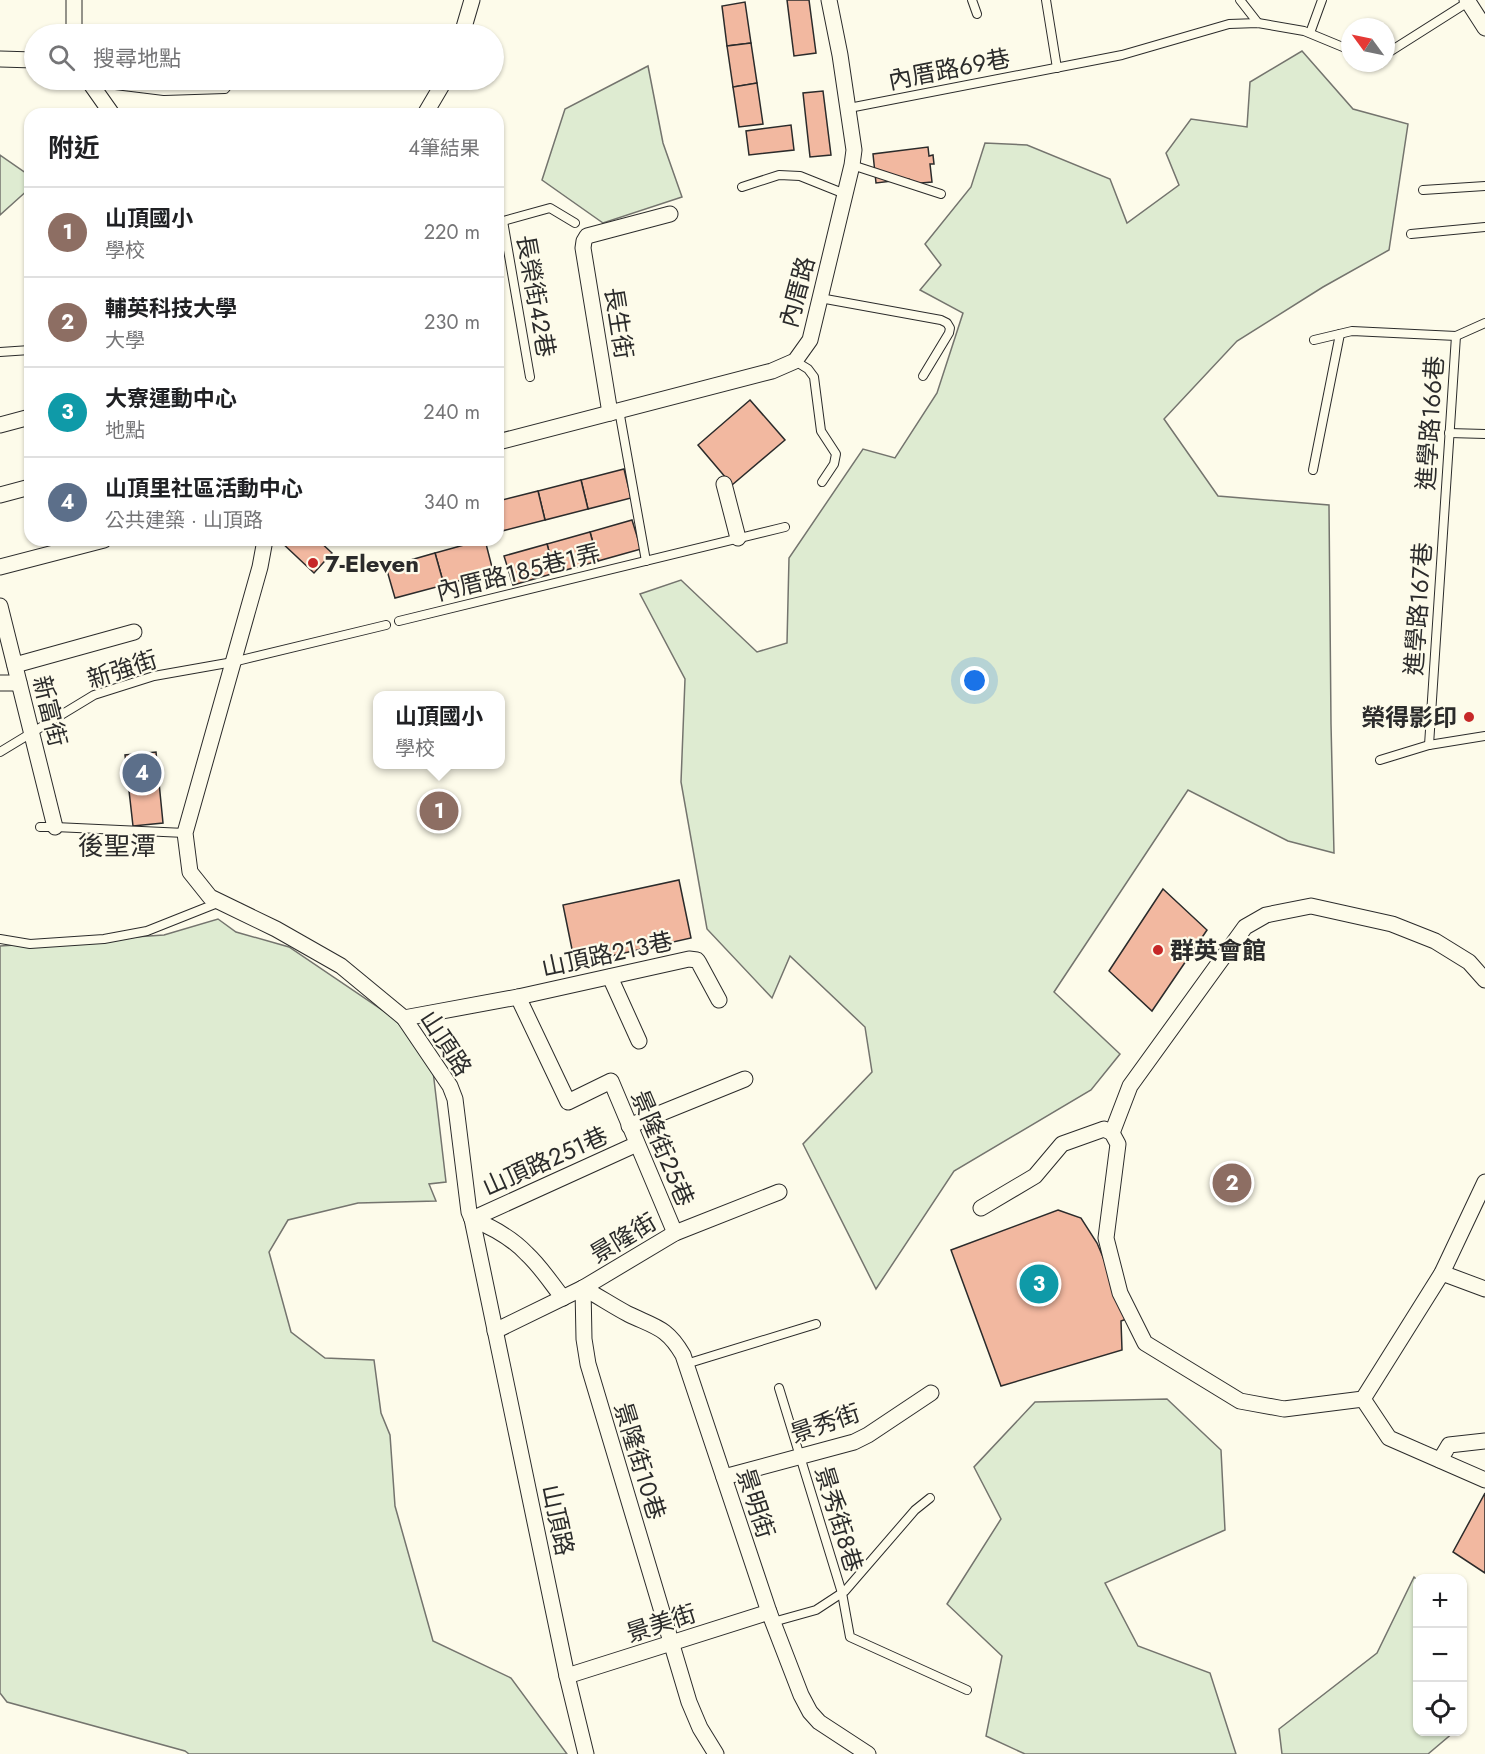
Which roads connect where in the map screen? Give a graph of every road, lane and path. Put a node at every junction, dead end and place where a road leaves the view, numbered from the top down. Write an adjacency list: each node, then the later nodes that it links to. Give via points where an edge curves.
1 (74, 0): 11 (street)
2 (472, 0): 12 (street)
3 (829, 0): 26 (street, 內厝路)
4 (972, 0): 9 (lane)
5 (1046, 0): 19 (lane)
6 (1240, 0): 10 (lane)
7 (1322, 0): 14 (lane)
8 (1467, 1): 13 (street); 16 (lane)
9 (977, 14)
10 (1258, 23): 14 (lane, 內厝路69巷); 19 (lane, 內厝路69巷, via 1229,24 1122,55)
11 (74, 24)
12 (465, 24)
13 (1485, 28)
14 (1310, 33): 15 (lane, 內厝路69巷)
15 (1341, 46)
16 (1395, 48)
17 (0, 58): 18 (street)
18 (24, 59)
19 (1057, 68): 26 (lane, 內厝路69巷)
20 (95, 90): 24 (street)
21 (165, 90): 22 (lane)
22 (200, 90)
23 (439, 90): 25 (street)
24 (108, 108)
25 (429, 108)
26 (849, 108): 27 (street, 內厝路, via 855,150)
27 (852, 165): 31 (street, 內厝路); 32 (lane)
28 (1485, 186): 30 (lane)
29 (742, 187): 31 (lane, via 779,176 800,176)
30 (1424, 190)
31 (845, 194): 39 (street, 內厝路)
32 (941, 194)
33 (670, 214): 49 (street, 長生街, via 587,236 584,241)
34 (504, 220): 35 (lane, via 550,208)
35 (575, 223)
36 (1485, 227): 37 (lane)
37 (1411, 234)
38 (504, 242): 48 (lane, 長榮街42巷)
39 (820, 298): 46 (street, 內厝路, via 810,340); 47 (lane, via 947,323 949,333)
40 (1485, 323): 42 (lane)
41 (1340, 334): 42 (lane, via 1352,331); 43 (lane); 55 (lane)
42 (1456, 336): 52 (lane, 進學路166巷)
43 (1314, 340)
44 (24, 350): 45 (lane)
45 (0, 352)
46 (795, 361): 49 (street, 內厝路); 56 (lane, via 814,377 821,431 836,454)
47 (923, 375)
48 (530, 376)
49 (615, 412): 54 (street, 內厝路); 65 (lane)
50 (24, 419): 51 (street)
51 (0, 425)
52 (1449, 433): 53 (lane); 60 (lane, 進學路166巷)
53 (1485, 435)
54 (504, 440)
55 (1313, 470)
56 (822, 482)
57 (724, 484): 62 (street)
58 (24, 489): 59 (street)
59 (0, 495)
60 (1444, 512): 77 (lane, 進學路167巷)
61 (785, 526): 62 (lane, 內厝路185巷1弄)
62 (738, 538): 65 (lane, 內厝路185巷1弄)
63 (81, 546): 66 (street)
64 (264, 546): 71 (street, 山頂路)
65 (646, 561): 68 (lane, 內厝路185巷1弄)
66 (0, 567)
67 (0, 606): 72 (street, 新富街)
68 (399, 621)
69 (386, 624): 71 (lane, 新強街)
70 (134, 632): 72 (street)
71 (233, 662): 75 (lane, 新強街, via 154,676 94,695); 81 (street, 山頂路)
72 (15, 665): 73 (street, 新富街)
73 (19, 682): 74 (street); 75 (street, 新富街)
74 (0, 683)
75 (32, 734): 78 (lane, 新強街); 80 (street, 新富街)
76 (1485, 736): 77 (lane)
77 (1429, 745): 79 (lane)
78 (0, 752)
79 (1380, 760)
80 (47, 827): 81 (lane)
81 (185, 833): 82 (street, 山頂路, via 190,872 210,897)
82 (220, 902): 83 (lane, via 147,931 105,939 30,944); 88 (street, 山頂路, via 341,966)
83 (0, 939)
84 (610, 977): 86 (street, 山頂路213巷); 87 (street, 山頂路213巷, via 697,960); 89 (street)
85 (1485, 980): 93 (street, via 1469,962 1435,941 1392,924 1311,906 1266,915 1245,927 1130,1086)
86 (518, 997): 88 (street, 山頂路213巷); 91 (street, 山頂路213巷, via 568,1102)
87 (719, 1000)
88 (404, 1018): 98 (street, 山頂路, via 455,1099)
89 (639, 1041)
90 (745, 1078): 92 (street)
91 (610, 1081): 92 (street, 景隆街25巷)
92 (629, 1126): 94 (street, 景隆街25巷)
93 (1112, 1133): 97 (street, via 1104,1129 1062,1144 1035,1176); 109 (street, via 1118,1144 1106,1238 1120,1293 1145,1343 1240,1401 1284,1409)
94 (637, 1144): 98 (street, 山頂路251巷); 99 (street, 景隆街25巷)
95 (1485, 1182): 100 (street)
96 (779, 1192): 99 (street, 景隆街)
97 (981, 1208)
98 (472, 1219): 103 (street, via 490,1226 528,1254); 105 (street, 山頂路)
99 (675, 1233): 101 (street, 景隆街)
100 (1442, 1273): 102 (street); 109 (street)
101 (583, 1288): 103 (street, 景隆街); 106 (street, 景明街, via 666,1332 675,1340); 118 (street, 景隆街10巷, via 588,1364)
102 (1485, 1288)
103 (563, 1298): 105 (street, 景隆街)
104 (816, 1324): 106 (lane)
105 (495, 1331): 119 (street, 山頂路)
106 (686, 1364): 113 (street, 景明街)
107 (779, 1388): 111 (lane, 景秀街8巷)
108 (932, 1393): 111 (street, 景秀街, via 854,1442)
109 (1363, 1399): 112 (street, via 1389,1438)
110 (1485, 1441): 112 (street, via 1449,1445)
111 (799, 1456): 113 (street, 景秀街); 116 (lane, 景秀街8巷)
112 (1440, 1460): 114 (street)
113 (724, 1477): 117 (street, 景明街)
114 (1485, 1480)
115 (930, 1497): 116 (lane)
116 (842, 1593): 117 (lane, via 816,1610); 120 (lane, 景秀街8巷, via 850,1636)
117 (771, 1617): 118 (street, 景美街); 123 (street, 景明街, via 810,1712)
118 (672, 1644): 119 (street, 景美街); 122 (street, 景隆街10巷, via 689,1702)
119 (567, 1676): 121 (street, 山頂路)
120 (967, 1690)
121 (586, 1754)
122 (716, 1754)
123 (868, 1754)

